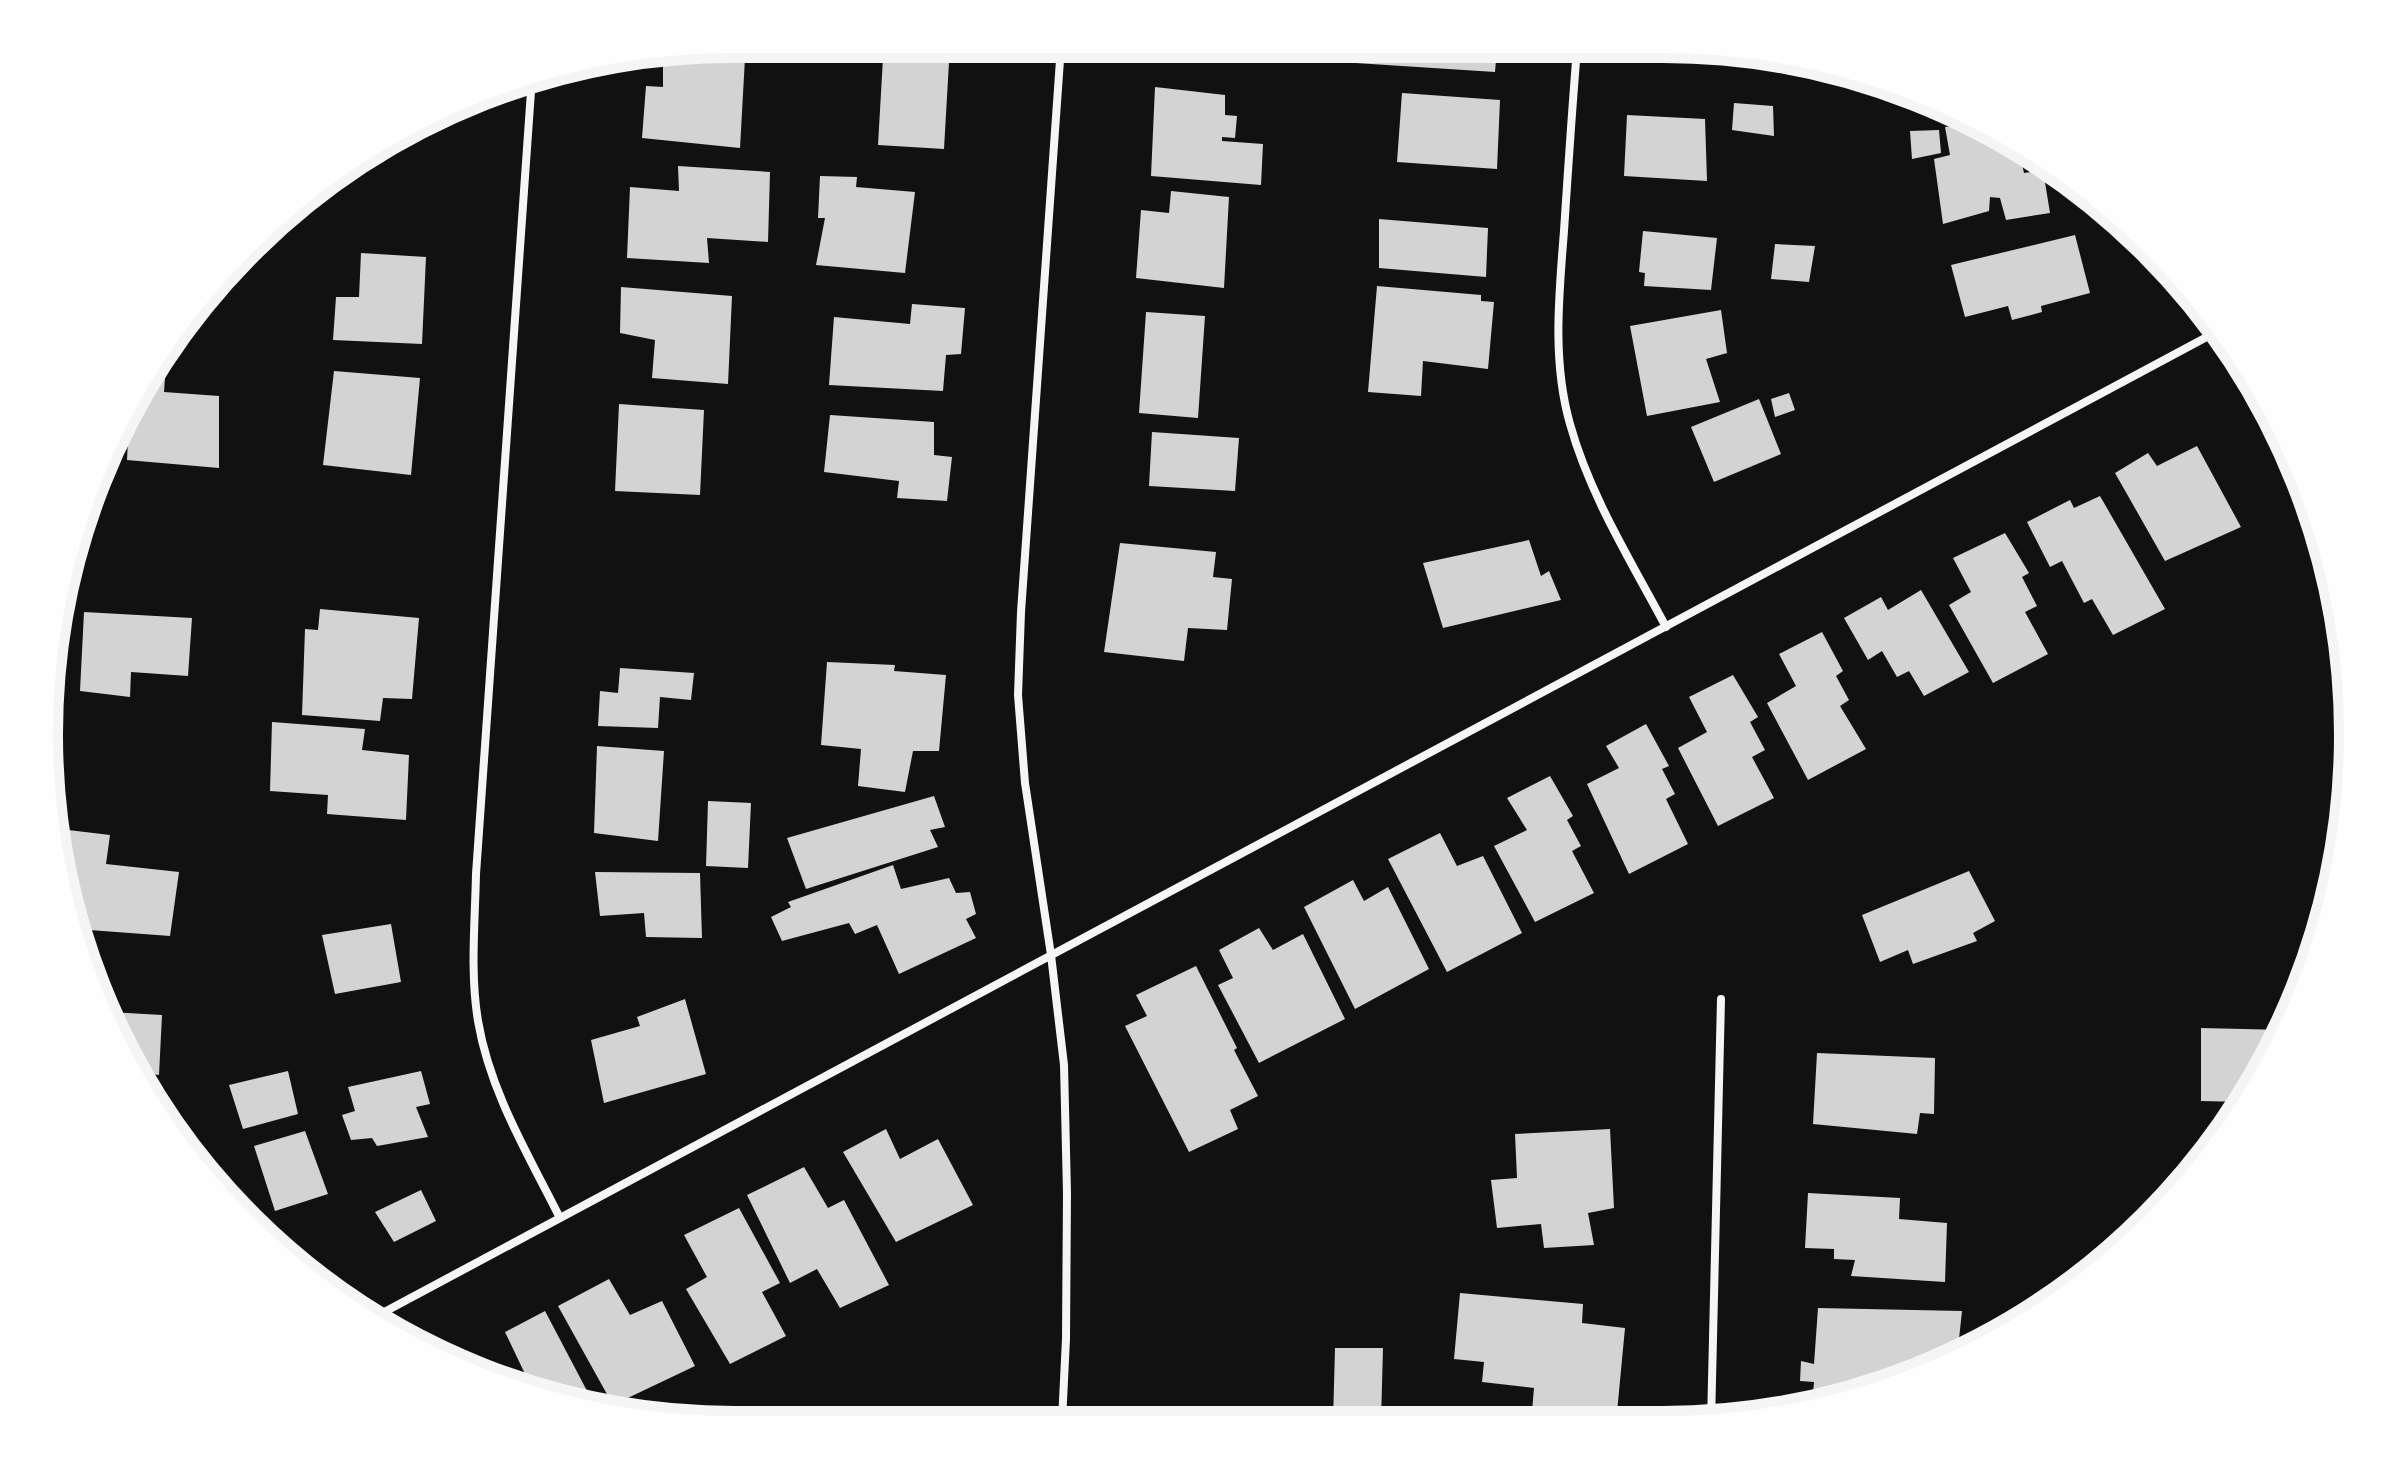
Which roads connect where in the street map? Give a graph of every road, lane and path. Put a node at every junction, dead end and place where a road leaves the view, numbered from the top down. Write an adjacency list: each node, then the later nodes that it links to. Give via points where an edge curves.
1 (1060, 58): 6 (street, via 1018,695 1025,783)
2 (1576, 58): 5 (street, via 1558,354 1582,463)
3 (531, 90): 8 (street, via 473,975 478,1021 500,1099)
4 (2208, 336): 5 (street)
5 (1666, 627): 6 (street)
6 (1051, 955): 8 (street); 11 (street, via 1064,1065)
7 (1721, 999): 10 (street)
8 (560, 1218): 9 (street)
9 (384, 1312)
10 (1711, 1410)
11 (1062, 1411)

